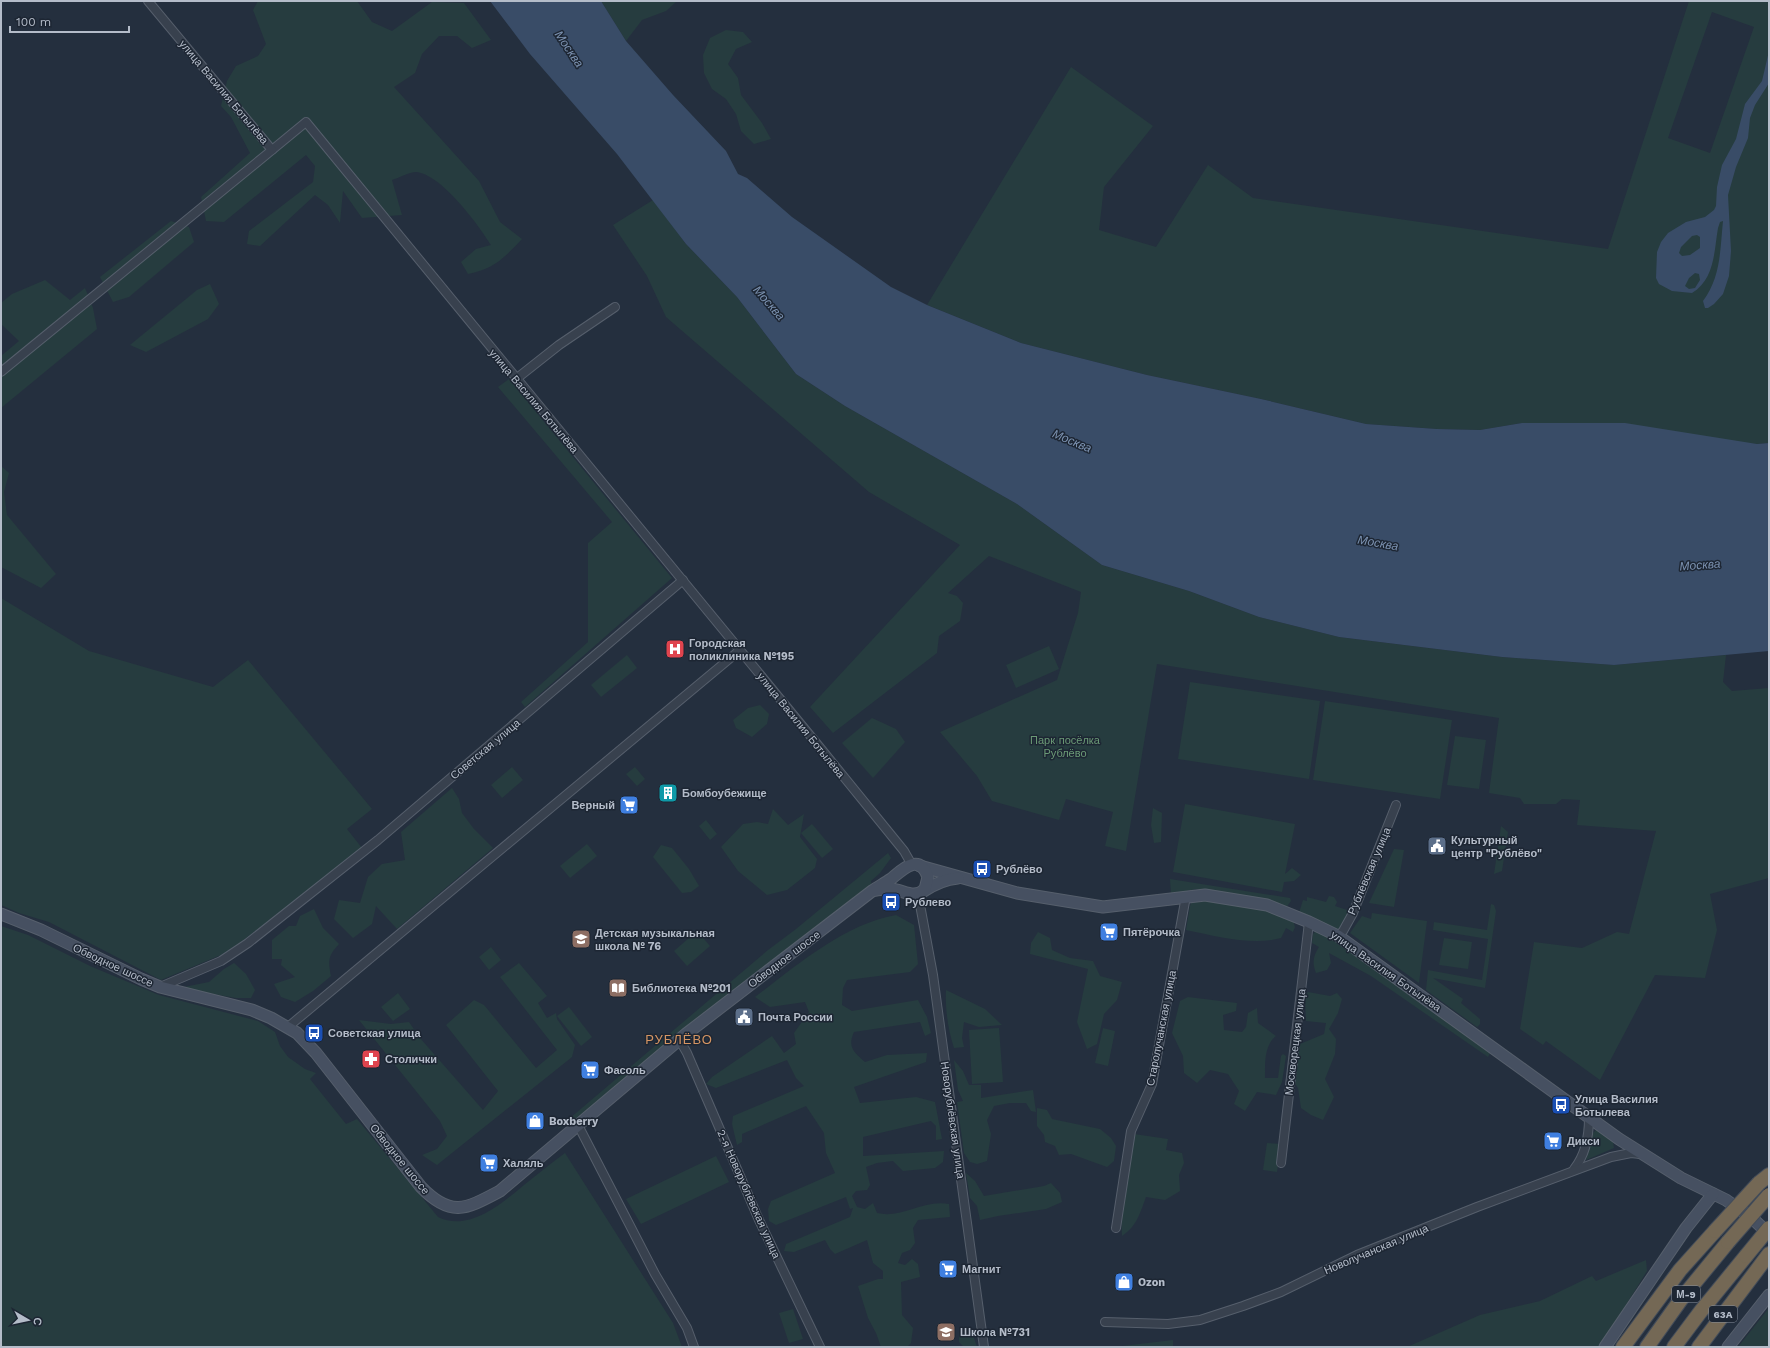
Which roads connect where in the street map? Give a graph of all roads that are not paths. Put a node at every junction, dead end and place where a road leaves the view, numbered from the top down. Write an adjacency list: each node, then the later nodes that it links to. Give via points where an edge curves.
1 (148, 1): 2 (street, улица Василия Ботылёва)
2 (272, 150): 4 (street); 5 (street, улица Василия Ботылёва, via 306,122)
3 (615, 307): 5 (street, via 559,345)
4 (1, 372)
5 (516, 379): 6 (street, улица Василия Ботылёва)
6 (682, 580): 7 (street, улица Василия Ботылёва); 19 (street, Советская улица, via 378,840 248,943 222,961)
7 (740, 650): 9 (street, улица Василия Ботылёва); 20 (street)
8 (1396, 805): 18 (street, Рублёвская улица, via 1353,913)
9 (916, 866): 10 (street); 11 (street, улица Василия Ботылёва); 14 (street, via 926,873 928,881)
10 (901, 870): 12 (street, Обводное шоссе); 13 (street, via 897,878)
11 (965, 878): 14 (street, улица Василия Ботылёва, via 945,880); 15 (street, улица Василия Ботылёва, via 1017,893 1104,907)
12 (872, 892): 13 (street, Обводное шоссе, via 893,889); 21 (street, Обводное шоссе)
13 (905, 893): 14 (street)
14 (920, 893): 40 (street, Новорублёвская улица)
15 (1186, 896): 17 (street, улица Василия Ботылёва, via 1205,895 1267,905); 32 (street, Старолучанская улица, via 1152,1084 1131,1131)
16 (1, 914): 19 (street, Обводное шоссе)
17 (1309, 922): 18 (street, улица Василия Ботылёва); 27 (street, Москворецкая улица)
18 (1338, 936): 22 (street, улица Василия Ботылёва)
19 (160, 987): 20 (street, Обводное шоссе, via 252,1010)
20 (288, 1027): 23 (street, Обводное шоссе, via 316,1053 421,1188 441,1204 460,1208 475,1204 500,1191)
21 (679, 1039): 23 (street, Обводное шоссе); 39 (street, 2-я Новорублёвская улица, via 759,1220)
22 (1589, 1118): 24 (street, улица Василия Ботылёва); 28 (street, via 1587,1142 1579,1163)
23 (578, 1125): 38 (street, via 655,1274 687,1328)
24 (1619, 1140): 25 (street, улица Василия Ботылёва); 26 (street, via 1617,1150)
25 (1642, 1155): 26 (street, Новолучанская улица, via 1631,1152); 30 (street, улица Василия Ботылёва)
26 (1611, 1157): 28 (street, Новолучанская улица)
27 (1281, 1163)
28 (1573, 1170): 37 (street, Новолучанская улица, via 1364,1253 1281,1292 1200,1320 1168,1324)
29 (1764, 1179): 42 (highway, bridge, via 1680,1270)
30 (1713, 1194): 34 (street, улица Василия Ботылёва, via 1753,1219); 41 (street, via 1686,1228)
31 (1769, 1195): 43 (highway, М-9, bridge, via 1682,1298)
32 (1116, 1228)
33 (1769, 1228): 44 (highway, М-9, bridge)
34 (1769, 1234)
35 (1769, 1254): 45 (highway, 63A)
36 (1769, 1295): 46 (street)
37 (1105, 1322)
38 (694, 1347)
39 (820, 1347)
40 (984, 1347)
41 (1604, 1347)
42 (1623, 1347)
43 (1647, 1347)
44 (1674, 1347)
45 (1699, 1347)
46 (1728, 1347)

